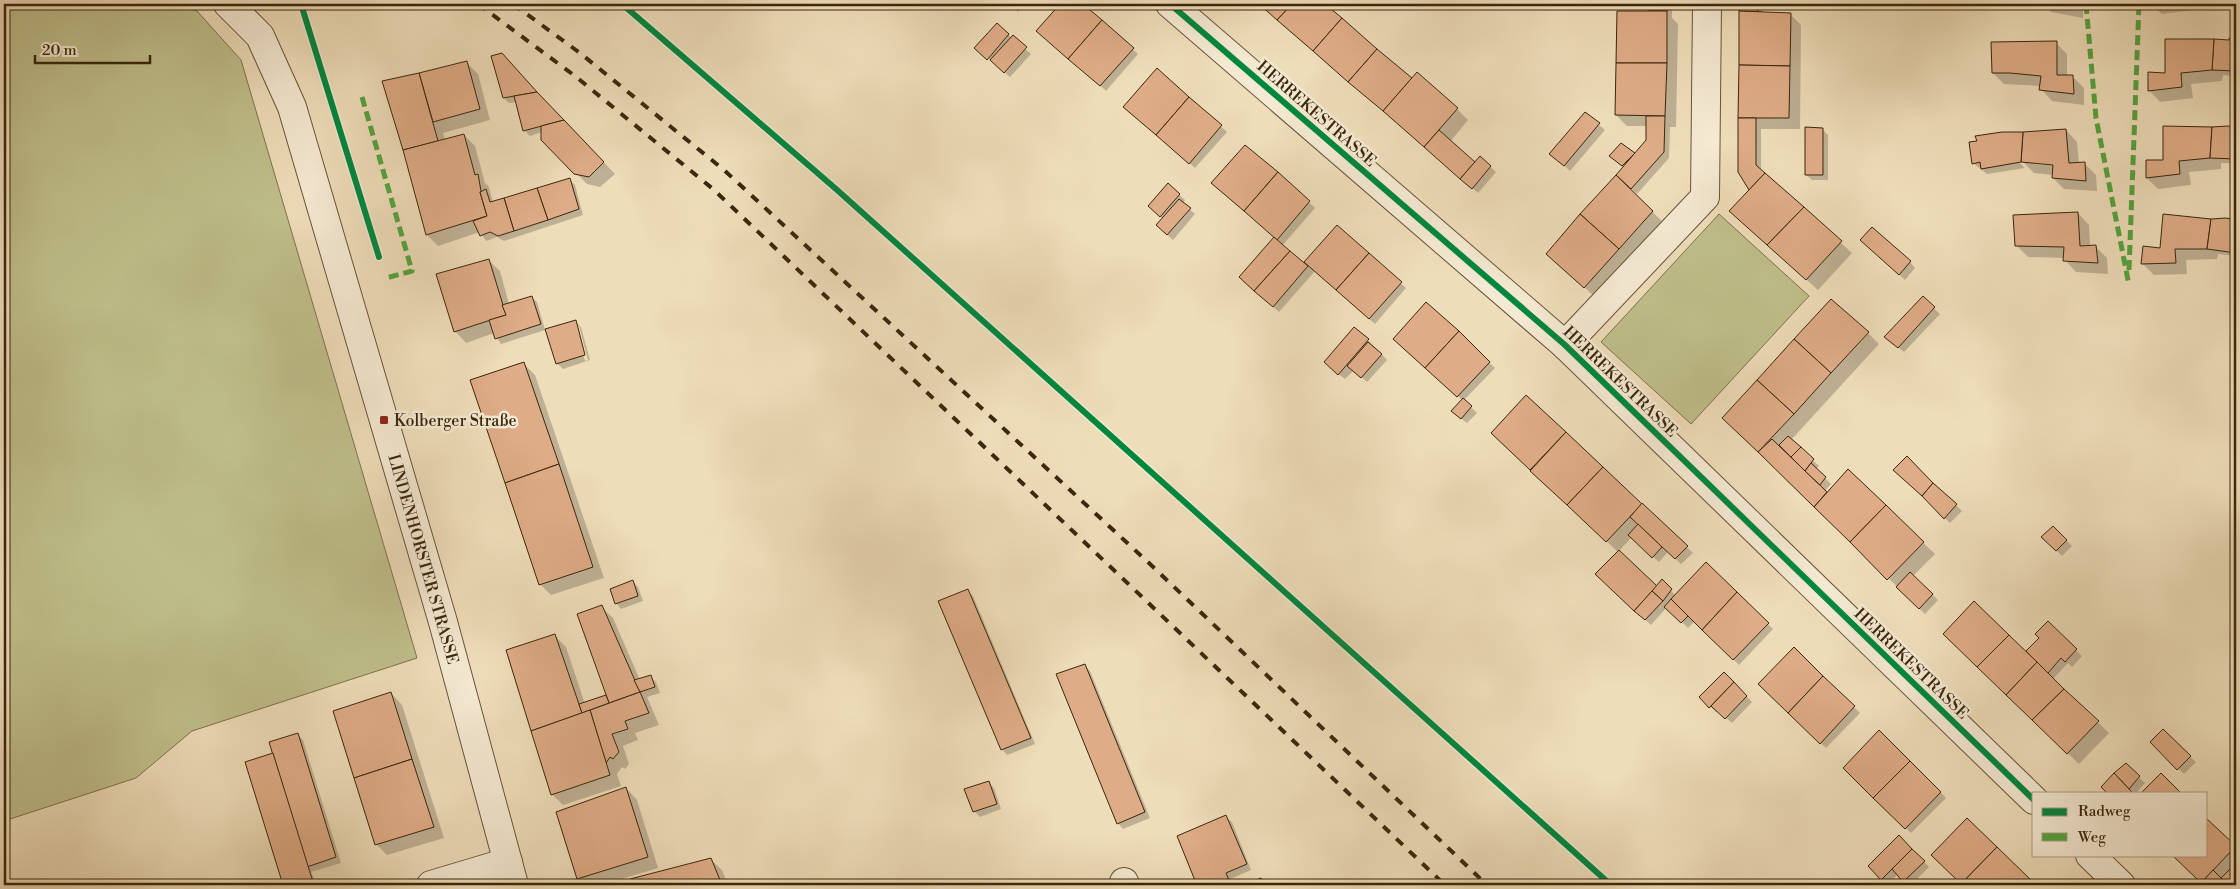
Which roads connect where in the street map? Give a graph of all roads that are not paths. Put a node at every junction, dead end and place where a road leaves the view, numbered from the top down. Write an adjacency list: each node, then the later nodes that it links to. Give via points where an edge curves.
1 (228, 4): 7 (street, LINDENHORSTER STRASSE, via 260,36 295,116 440,613)
2 (1170, 4): 4 (street, HERREKESTRASSE)
3 (1707, 4): 4 (street, via 1705,197)
4 (1565, 345): 5 (street, HERREKESTRASSE)
5 (2032, 798)
6 (2091, 856): 9 (street)
7 (511, 874): 8 (street)
8 (431, 885)
9 (2121, 885)

